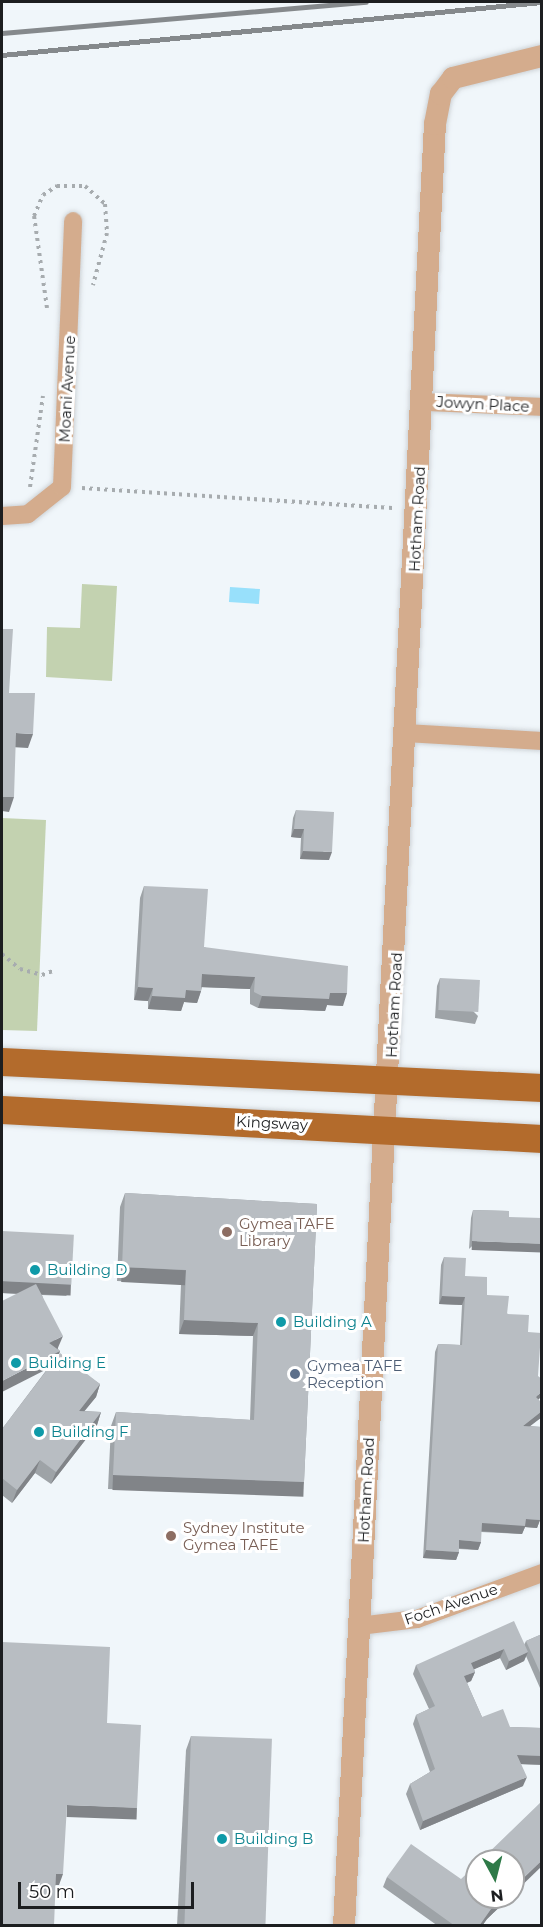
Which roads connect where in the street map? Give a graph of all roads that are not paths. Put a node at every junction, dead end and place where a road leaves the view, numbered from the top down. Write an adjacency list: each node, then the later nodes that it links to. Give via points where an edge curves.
1 (542, 56): 3 (street, Hotham Road, via 464,71 446,86 435,124)
2 (73, 220): 5 (street, Moani Avenue, via 62,487 28,514)
3 (424, 402): 4 (street, Jowyn Place); 6 (street, Hotham Road)
4 (542, 407)
5 (2, 516)
6 (406, 733): 7 (street); 9 (street, Hotham Road)
7 (542, 741)
8 (2, 1062): 9 (main road)
9 (389, 1081): 10 (main road); 12 (street, Hotham Road)
10 (542, 1088)
11 (2, 1110): 12 (main road, Kingsway)
12 (384, 1130): 13 (main road, Kingsway); 15 (street, Hotham Road)
13 (542, 1139)
14 (542, 1572): 15 (street, Foch Avenue, via 417,1619)
15 (359, 1626): 16 (street, Hotham Road)
16 (344, 1926)

